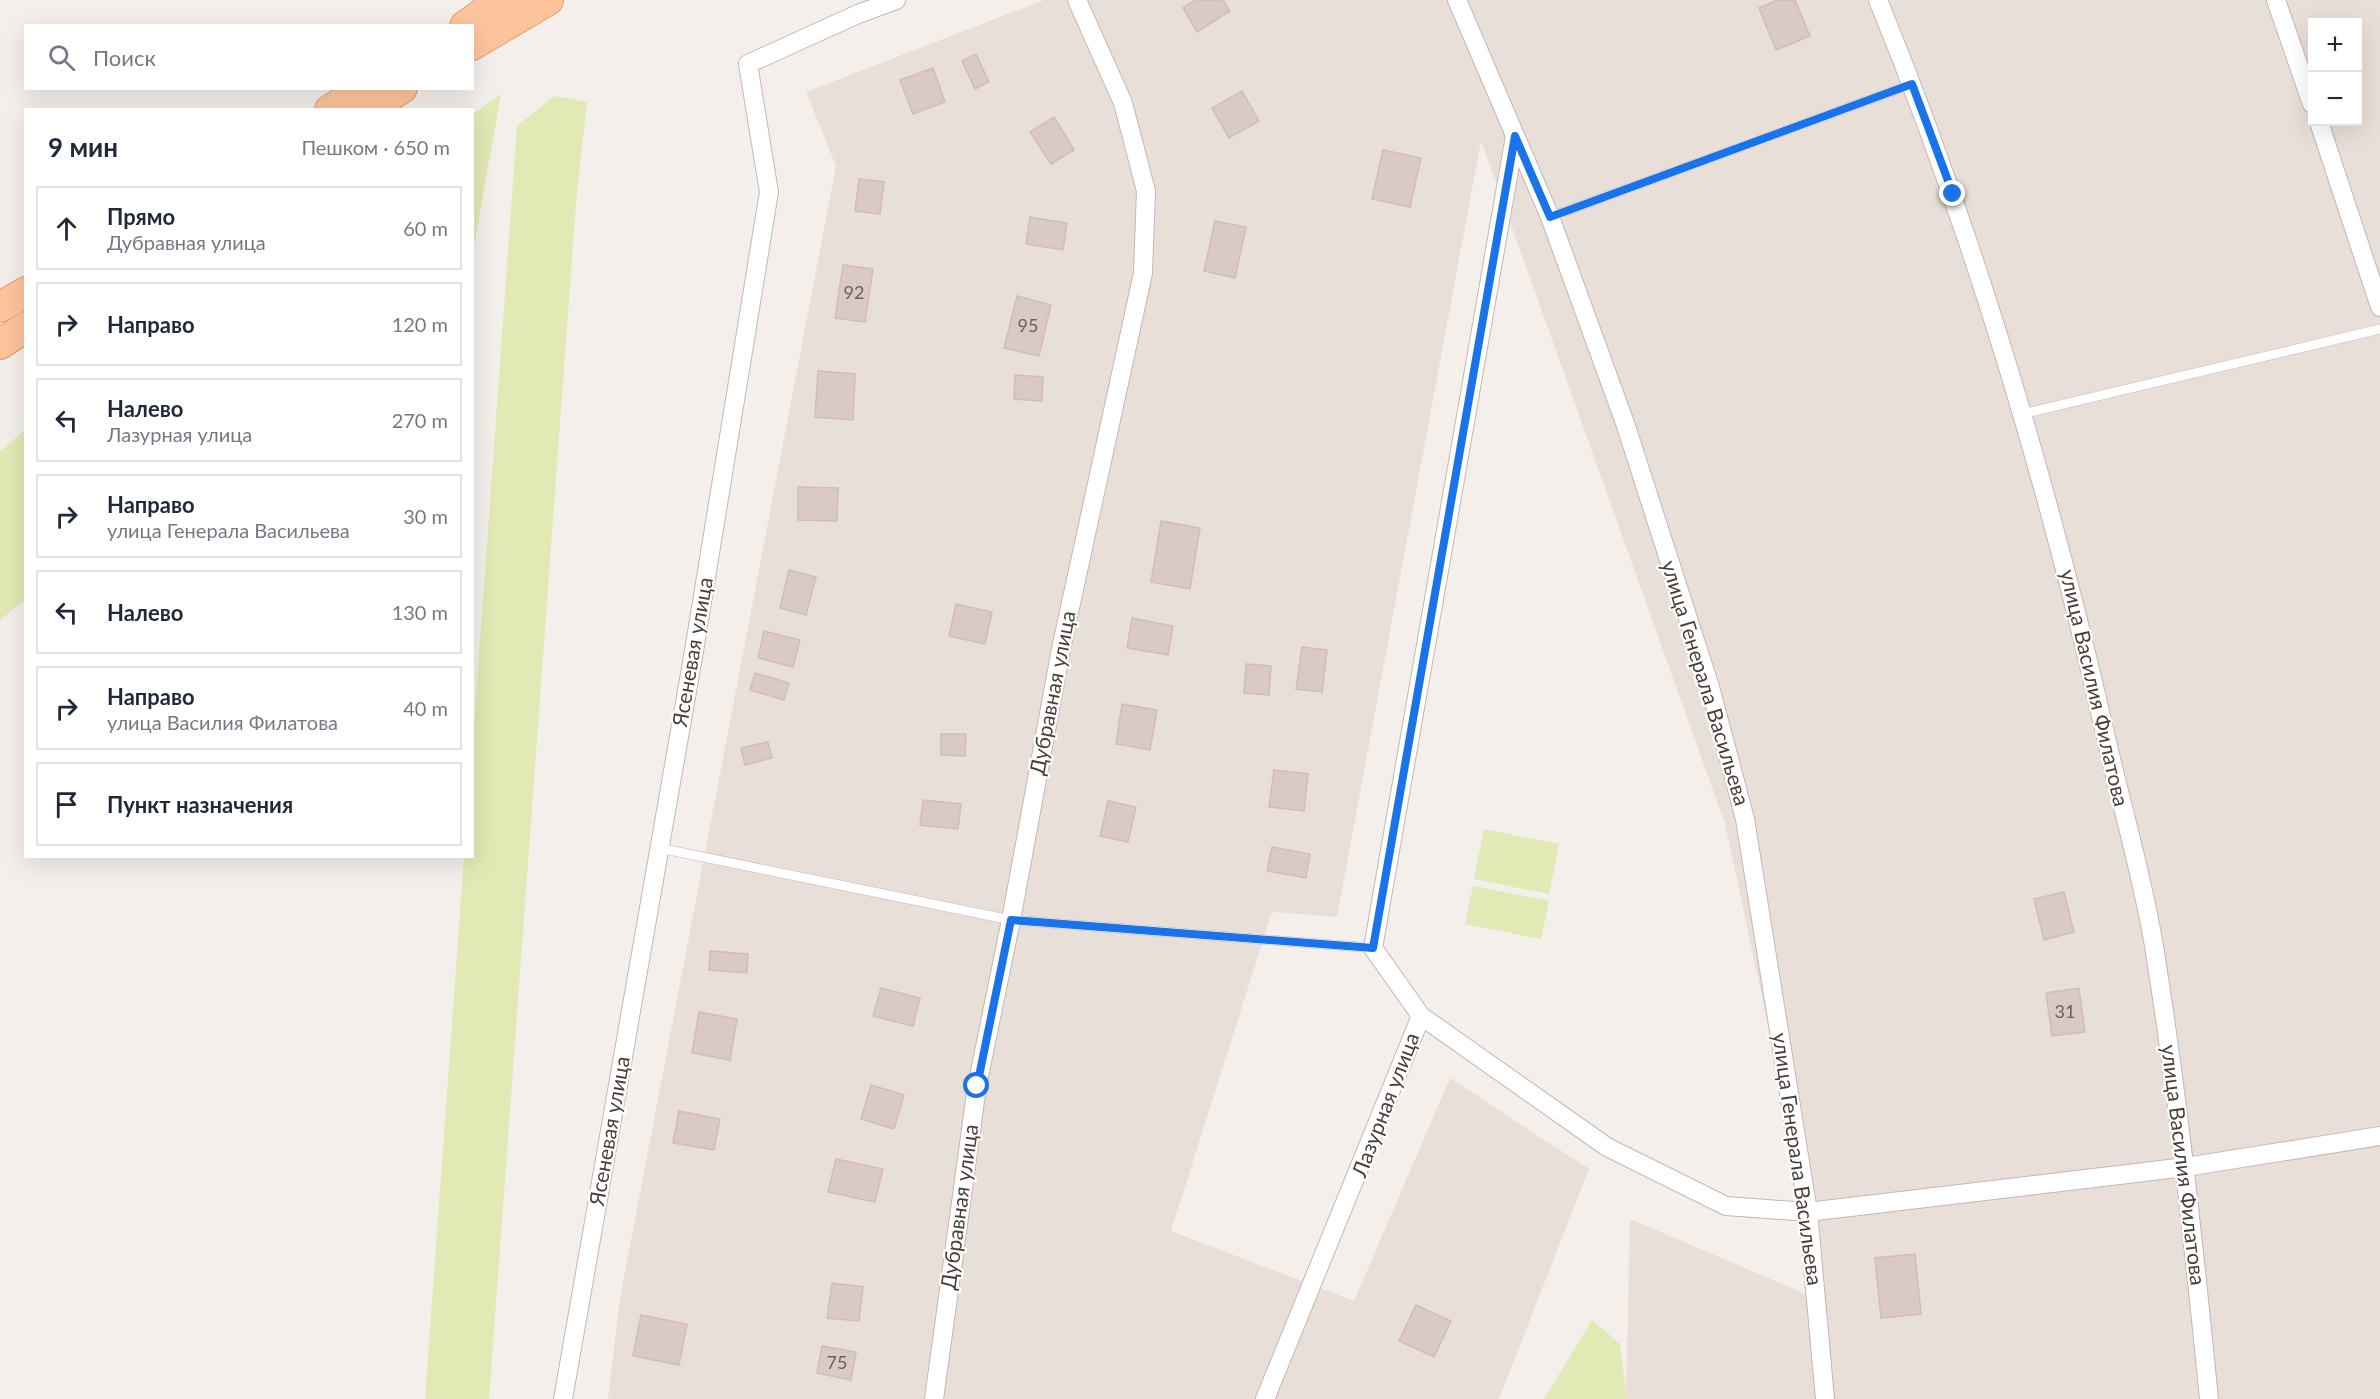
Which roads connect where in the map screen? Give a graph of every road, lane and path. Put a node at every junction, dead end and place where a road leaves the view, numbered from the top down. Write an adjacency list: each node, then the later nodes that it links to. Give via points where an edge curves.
1 (502, 0): 8 (main road)
2 (548, 0): 9 (main road)
3 (896, 0): 26 (street, Ясеневая улица, via 748,64 769,192)
4 (1077, 0): 27 (street, Дубравная улица, via 1123,103 1146,191 1143,273 1061,649)
5 (1457, 0): 17 (street, улица Генерала Васильева)
6 (1878, 0): 10 (street, улица Василия Филатова)
7 (2276, 0): 13 (street)
8 (468, 24)
9 (474, 44)
10 (1912, 84): 18 (lane); 25 (street, улица Василия Филатова, via 1953,194)
11 (362, 90): 14 (main road)
12 (399, 90): 15 (main road)
13 (2308, 90)
14 (333, 108)
15 (372, 108)
16 (2320, 126): 21 (street)
17 (1515, 136): 18 (street, улица Генерала Васильева); 28 (street)
18 (1550, 217): 32 (street, улица Генерала Васильева, via 1625,423 1710,687 1745,819)
19 (24, 293): 20 (main road)
20 (0, 307)
21 (2380, 307)
22 (24, 328): 24 (main road)
23 (2380, 329): 25 (lane)
24 (0, 344)
25 (2022, 414): 31 (street, улица Василия Филатова, via 2074,600 2153,941)
26 (660, 848): 27 (lane); 33 (street, Ясеневая улица)
27 (1011, 920): 28 (lane); 34 (street, Дубравная улица, via 977,1086)
28 (1373, 948): 29 (street, Лазурная улица)
29 (1421, 1016): 32 (street, via 1607,1147 1726,1206); 35 (street, Лазурная улица)
30 (2380, 1136): 31 (street)
31 (2186, 1167): 32 (street); 37 (street, улица Василия Филатова)
32 (1808, 1212): 36 (street, улица Генерала Васильева)
33 (563, 1399)
34 (934, 1399)
35 (1265, 1399)
36 (1825, 1399)
37 (2209, 1399)

